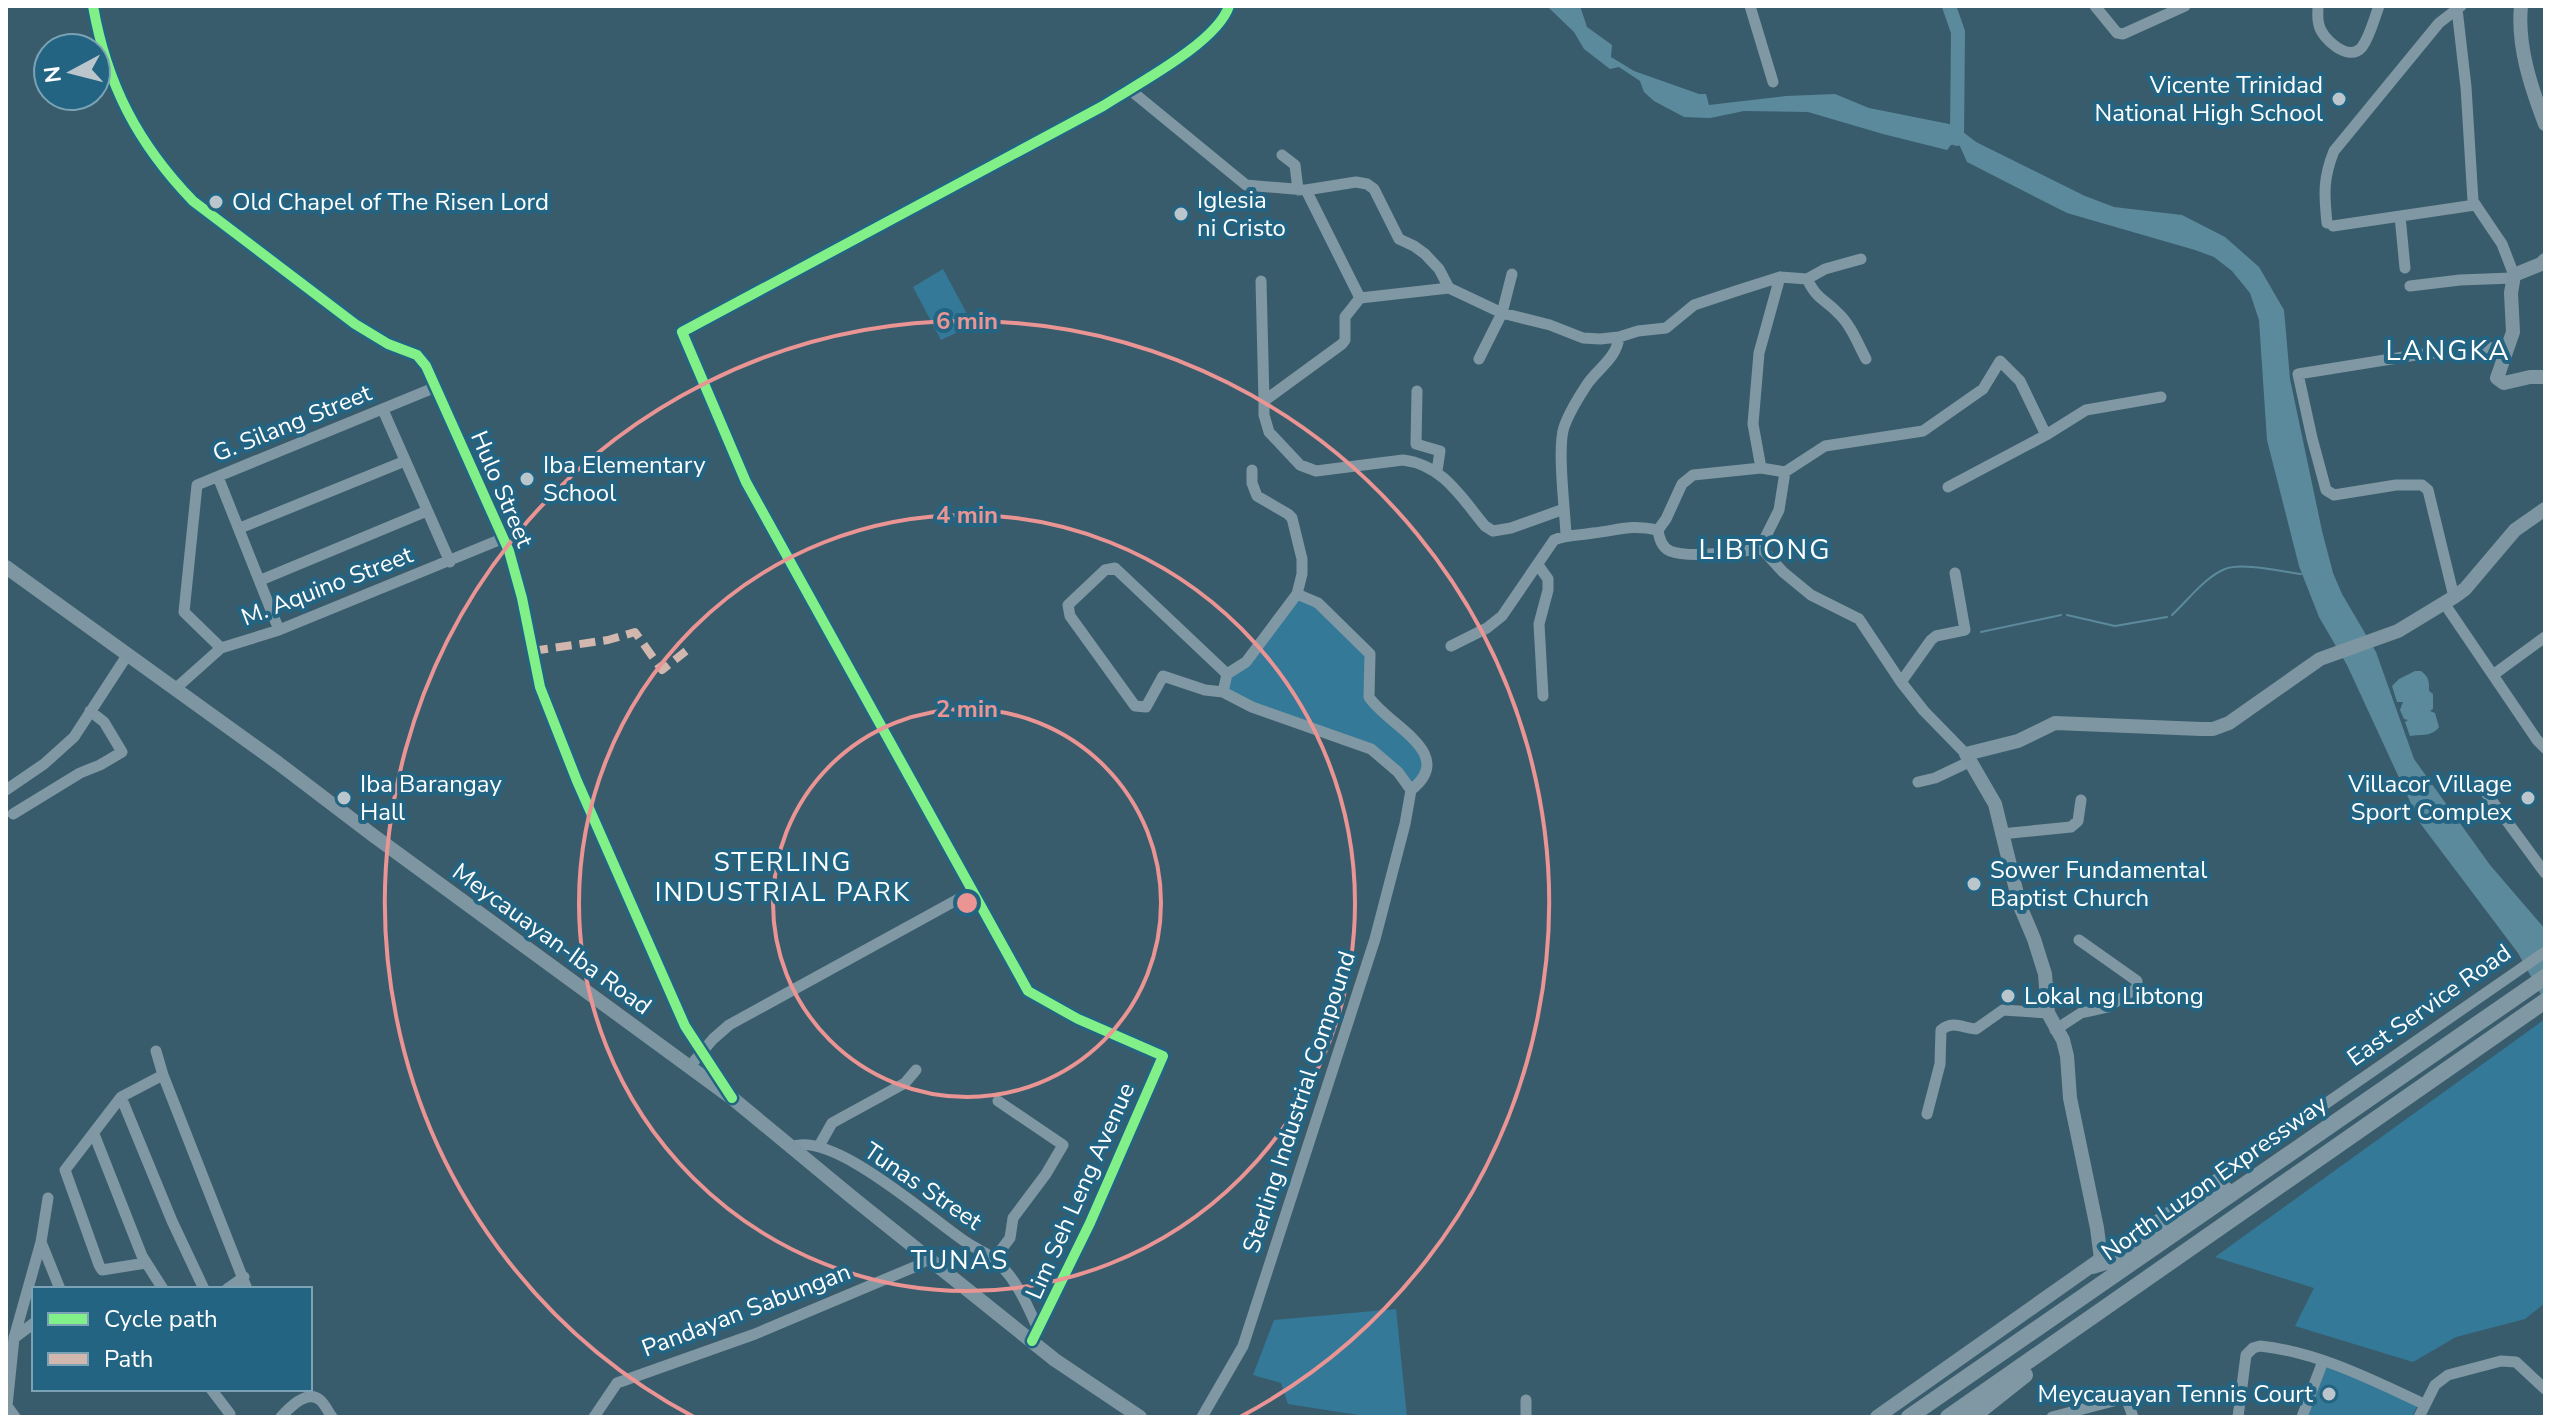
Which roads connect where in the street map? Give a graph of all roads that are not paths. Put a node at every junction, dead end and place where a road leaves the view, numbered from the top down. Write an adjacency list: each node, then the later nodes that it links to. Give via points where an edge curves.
1 (93, 6): 34 (street, Hulo Street, via 117,93 144,141 182,189 355,324 417,355)
2 (1229, 6): 11 (street, via 1218,24 1168,68)
3 (1750, 6): 10 (street)
4 (2095, 6): 5 (street, via 2123,34)
5 (2185, 6)
6 (2318, 6): 7 (street, via 2325,38 2352,53 2363,45)
7 (2379, 6)
8 (2521, 6): 12 (main road, via 2520,36)
9 (2459, 8): 15 (street); 16 (street, via 2439,23 2334,151 2325,173 2330,224)
10 (1773, 82)
11 (1129, 89): 14 (street, via 1243,183); 84 (street, via 682,332 746,482)
12 (2545, 124)
13 (1282, 155): 14 (street, via 1295,165)
14 (1302, 190): 26 (street, via 1367,184 1399,239 1425,254); 27 (street)
15 (2475, 205): 16 (street); 21 (street, via 2502,244)
16 (2400, 216): 19 (street)
17 (1861, 259): 23 (street)
18 (2545, 260): 21 (main road)
19 (2405, 268)
20 (1512, 274): 28 (street)
21 (2513, 276): 25 (street); 30 (main road)
22 (1780, 277): 23 (street); 29 (street, via 1702,301 1666,328); 41 (street, via 1759,353 1753,424)
23 (1807, 279): 32 (street, via 1815,295 1846,322)
24 (1261, 281): 37 (street)
25 (2410, 286)
26 (1449, 288): 27 (street); 28 (street)
27 (1360, 298): 37 (street, via 1345,317 1342,344)
28 (1502, 313): 29 (street, via 1583,338); 31 (street)
29 (1619, 337): 47 (street, via 1612,357 1589,382 1563,428)
30 (2509, 346): 33 (main road, via 2497,374 2500,382); 61 (street, via 2298,374 2326,490 2334,495 2422,485 2428,490)
31 (1479, 359)
32 (1866, 359)
33 (2545, 377)
34 (436, 387): 38 (street, G. Silang Street); 53 (street, Hulo Street)
35 (1417, 391): 43 (street, via 1416,444 1440,451)
36 (2161, 397): 39 (street, via 2086,410)
37 (1264, 401): 43 (street, via 1269,432 1300,465 1316,471 1403,460)
38 (383, 410): 40 (street); 45 (street, G. Silang Street)
39 (2046, 435): 44 (street, via 2020,381 2000,361 1983,389 1923,431 1825,446); 46 (street)
40 (405, 461): 49 (street); 50 (street)
41 (1761, 468): 44 (street); 51 (street, via 1687,478)
42 (1252, 470): 60 (street, via 1257,496 1292,518 1302,559)
43 (1437, 471): 47 (street, via 1493,531)
44 (1785, 472): 54 (street, via 1779,510)
45 (218, 477): 50 (street); 65 (street, G. Silang Street, via 197,485 184,612)
46 (1948, 487)
47 (1564, 509): 52 (street)
48 (2545, 509): 61 (main road, via 2515,530 2465,589)
49 (427, 511): 55 (street); 59 (street)
50 (240, 528): 59 (street)
51 (1658, 530): 52 (street, via 1638,525); 54 (street, via 1669,551)
52 (1566, 535): 56 (street, via 1554,540)
53 (504, 538): 55 (street, M. Aquino Street); 92 (street, Hulo Street, via 549,714)
54 (1762, 549): 69 (street, via 1811,595 1859,619)
55 (450, 562): 62 (street, M. Aquino Street)
56 (1538, 565): 64 (street, via 1502,616); 72 (street, via 1548,579 1539,624)
57 (8, 572): 66 (main road, Meycauayan-Iba Road)
58 (1955, 573): 69 (street, via 1965,630 1931,640)
59 (261, 580): 62 (street)
60 (1297, 594): 67 (street, via 1246,662); 78 (street, Sterling Industrial Compound, via 1318,603 1370,654 1369,697 1415,740 1428,762 1420,784)
61 (2449, 600): 68 (street); 75 (main road, via 2398,631 2320,659 2218,728 2055,723)
62 (279, 630): 65 (street, M. Aquino Street)
63 (2545, 637): 68 (street)
64 (1451, 646)
65 (221, 648): 70 (street, M. Aquino Street)
66 (128, 654): 70 (main road, Meycauayan-Iba Road); 73 (street)
67 (1227, 674): 71 (street); 71 (street, via 1115,568 1105,570 1068,605 1070,616 1135,706 1146,707 1163,676)
68 (2493, 675): 74 (street)
69 (1901, 682): 75 (street)
70 (175, 689): 93 (main road, Meycauayan-Iba Road)
71 (1223, 692): 78 (street, via 1371,749)
72 (1543, 696)
73 (90, 711): 77 (street, via 74,737); 81 (street, via 104,722 122,752)
74 (2545, 748)
75 (1969, 758): 76 (street); 82 (main road, via 1995,804)
76 (1918, 782)
77 (6, 790)
78 (1411, 790): 129 (street, Sterling Industrial Compound, via 1375,939 1243,1346)
79 (2484, 790): 83 (street)
80 (2081, 800): 82 (street, via 2078,821 2071,827)
81 (13, 814)
82 (2001, 834): 89 (main road, via 2045,974)
83 (2544, 868)
84 (973, 891): 92 (street, via 729,1025); 116 (street, Lim Seh Leng Avenue, via 1028,991 1163,1056)
85 (2079, 940): 90 (street, via 2137,981 2137,988)
86 (2545, 952): 109 (street, East Service Road)
87 (2545, 977): 103 (highway, North Luzon Expressway)
88 (2545, 1001): 115 (highway, North Luzon Expressway)
89 (2048, 1013): 90 (main road); 99 (street, via 2003,1010 1976,1029 1957,1023 1944,1027)
90 (2055, 1030): 109 (main road, via 2067,1056 2070,1098 2097,1228)
91 (156, 1051): 95 (street)
92 (701, 1052): 93 (street); 97 (street, Hulo Street)
93 (690, 1066): 97 (main road, Meycauayan-Iba Road)
94 (916, 1070): 101 (street, via 905,1083 832,1123)
95 (163, 1075): 96 (street); 110 (street)
96 (121, 1097): 100 (street); 113 (street)
97 (732, 1098): 102 (main road, Meycauayan-Iba Road)
98 (998, 1101): 107 (street, via 1063,1145 1013,1218 1010,1238)
99 (1927, 1114)
100 (94, 1134): 108 (street); 108 (street, via 65,1170 99,1265 108,1270)
101 (819, 1146): 102 (street, Tunas Street); 107 (street, Tunas Street, via 865,1169)
102 (791, 1147): 106 (main road, Meycauayan-Iba Road)
103 (2273, 1166): 109 (highway, via 2204,1199 2118,1258); 132 (highway, North Luzon Expressway)
104 (48, 1198): 105 (street)
105 (41, 1242): 111 (street); 117 (street)
106 (928, 1258): 116 (main road, Meycauayan-Iba Road); 127 (street, Pandayan Sabungan, via 755,1334 617,1383)
107 (994, 1259): 116 (street, Tunas Street, via 1020,1290)
108 (146, 1263): 112 (street)
109 (2097, 1263): 131 (main road)
110 (245, 1283)
111 (59, 1287)
112 (162, 1287)
113 (203, 1287)
114 (32, 1324): 117 (street)
115 (2080, 1327): 133 (highway, North Luzon Expressway); 134 (highway)
116 (1036, 1336): 128 (main road, Meycauayan-Iba Road, via 1055,1360)
117 (14, 1338): 124 (street, via 7,1406)
118 (2323, 1361): 122 (street); 137 (street, via 2253,1348 2246,1355); 138 (street)
119 (2545, 1389): 122 (street, via 2516,1362 2501,1361 2448,1375)
120 (212, 1391): 123 (street)
121 (1526, 1400): 130 (street)
122 (2424, 1404): 139 (street)
123 (230, 1416)
124 (14, 1417)
125 (281, 1417): 126 (street, via 292,1405 312,1397)
126 (332, 1417)
127 (594, 1417)
128 (1140, 1417)
129 (1202, 1417)
130 (1526, 1417)
131 (1877, 1417)
132 (1909, 1417)
133 (1948, 1417)
134 (1972, 1417)
135 (2052, 1417): 136 (street, via 2121,1399 2127,1400)
136 (2133, 1417)
137 (2238, 1417)
138 (2302, 1417)
139 (2419, 1417)

